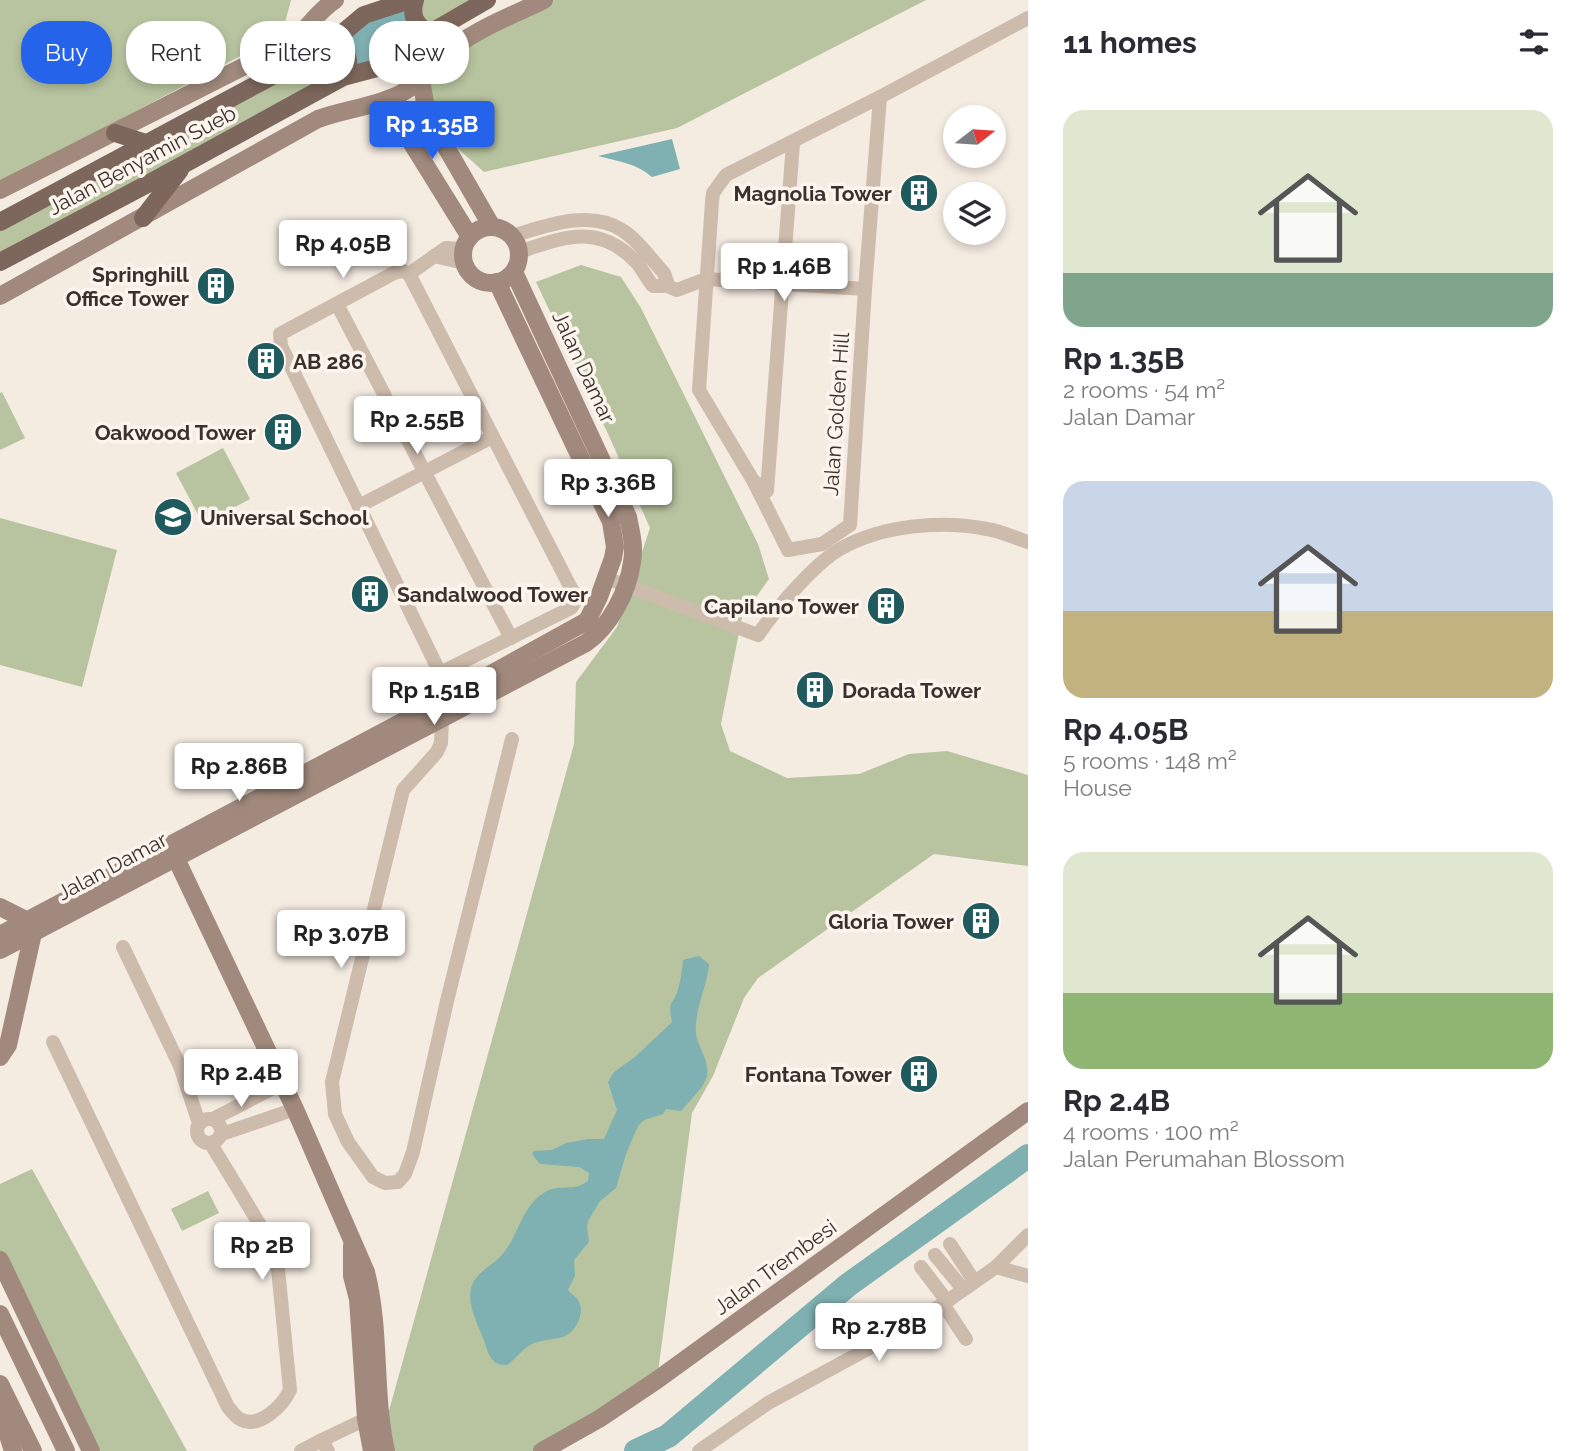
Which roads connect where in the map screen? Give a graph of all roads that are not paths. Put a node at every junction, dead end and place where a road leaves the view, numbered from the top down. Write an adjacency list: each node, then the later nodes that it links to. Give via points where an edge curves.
1 (412, 0): 6 (main road); 8 (main road, Jalan Benyamin Sueb, via 363,15)
2 (487, 0): 7 (main road, Jalan Benyamin Sueb)
3 (544, 0): 9 (street)
4 (328, 2): 18 (street, via 292,42)
5 (1028, 18): 14 (street)
6 (416, 21)
7 (451, 21)
8 (355, 22)
9 (469, 38)
10 (258, 84): 20 (main road, Jalan Benyamin Sueb)
11 (331, 84): 21 (main road, Jalan Benyamin Sueb)
12 (415, 84): 15 (street)
13 (422, 84): 16 (street)
14 (880, 97): 19 (street); 34 (street, Jalan Golden Hill)
15 (375, 105): 17 (street, via 388,111); 23 (street, via 318,119)
16 (427, 114): 17 (street, via 414,108 408,111); 25 (street)
17 (403, 129): 27 (street)
18 (115, 133): 20 (main road); 22 (street)
19 (793, 143): 31 (street, via 718,183 713,193); 33 (street)
20 (149, 144): 24 (main road, Jalan Benyamin Sueb)
21 (186, 162): 23 (main road); 28 (main road, Jalan Benyamin Sueb)
22 (0, 190)
23 (143, 218): 35 (street)
24 (0, 222)
25 (492, 227): 26 (street, via 503,230); 27 (street, via 484,228)
26 (516, 244): 29 (street); 31 (street, via 557,223 599,220 622,230 645,252 666,276 665,285 677,290)
27 (466, 250): 30 (street, via 434,256); 32 (street, via 468,271 486,283)
28 (0, 262)
29 (514, 272): 32 (street); 43 (street, Jalan Damar, via 628,517 633,547)
30 (409, 274): 36 (street, via 394,273); 37 (street)
31 (706, 279): 33 (street); 39 (street, via 699,390)
32 (497, 282): 42 (street, Jalan Damar, via 611,522 615,547)
33 (782, 285): 34 (street); 39 (street)
34 (864, 289): 39 (street, Jalan Golden Hill, via 850,525 822,544 788,550 766,507)
35 (0, 296)
36 (337, 304): 38 (street); 40 (street, via 280,334 281,346)
37 (492, 437): 38 (street); 44 (street, via 575,601 571,608)
38 (425, 472): 40 (street); 44 (street)
39 (760, 483)
40 (359, 506): 44 (street, via 440,673)
41 (1028, 542): 43 (street, via 988,529 959,526 887,531 840,549 827,559 758,635)
42 (606, 578): 43 (street); 45 (street, Jalan Damar, via 587,621)
43 (625, 586): 45 (street, Jalan Damar, via 611,618 594,637)
44 (511, 638)
45 (450, 709): 46 (street, via 437,752 403,790 332,1082 335,1114 348,1142 373,1177 385,1183 398,1182 413,1152); 47 (street, Jalan Damar)
46 (512, 739)
47 (173, 851): 49 (street, Jalan Damar); 55 (street)
48 (0, 907): 49 (street)
49 (31, 927): 50 (street, Jalan Damar); 52 (street, Jalan Damar); 54 (street, via 8,1045)
50 (0, 935)
51 (123, 947): 58 (street)
52 (0, 950)
53 (53, 1042): 59 (street, via 228,1407 237,1418 256,1421 290,1390 278,1269)
54 (0, 1057)
55 (283, 1083): 56 (street); 58 (street)
56 (295, 1109): 59 (street); 61 (street)
57 (1028, 1111): 84 (street, Jalan Trembesi, via 657,1380)
58 (206, 1121): 59 (street, via 219,1124); 59 (street, via 197,1135 200,1140)
59 (217, 1139)
60 (1028, 1235): 66 (street)
61 (352, 1242): 74 (street); 83 (street, via 372,1296)
62 (950, 1244): 68 (street)
63 (935, 1255): 68 (street)
64 (0, 1260): 80 (street)
65 (921, 1267): 69 (street)
66 (996, 1267): 67 (street); 68 (street)
67 (1028, 1276)
68 (968, 1285): 69 (street)
69 (945, 1302): 71 (street); 85 (street, via 895,1335 768,1403)
70 (0, 1314): 79 (street)
71 (966, 1339)
72 (0, 1384): 78 (street)
73 (0, 1410): 77 (street)
74 (366, 1419): 76 (street); 82 (street)
75 (0, 1438): 77 (street)
76 (325, 1446): 81 (street)
77 (11, 1451)
78 (33, 1451)
79 (66, 1451)
80 (91, 1451)
81 (301, 1451)
82 (372, 1451)
83 (386, 1451)
84 (542, 1451)
85 (699, 1451)

